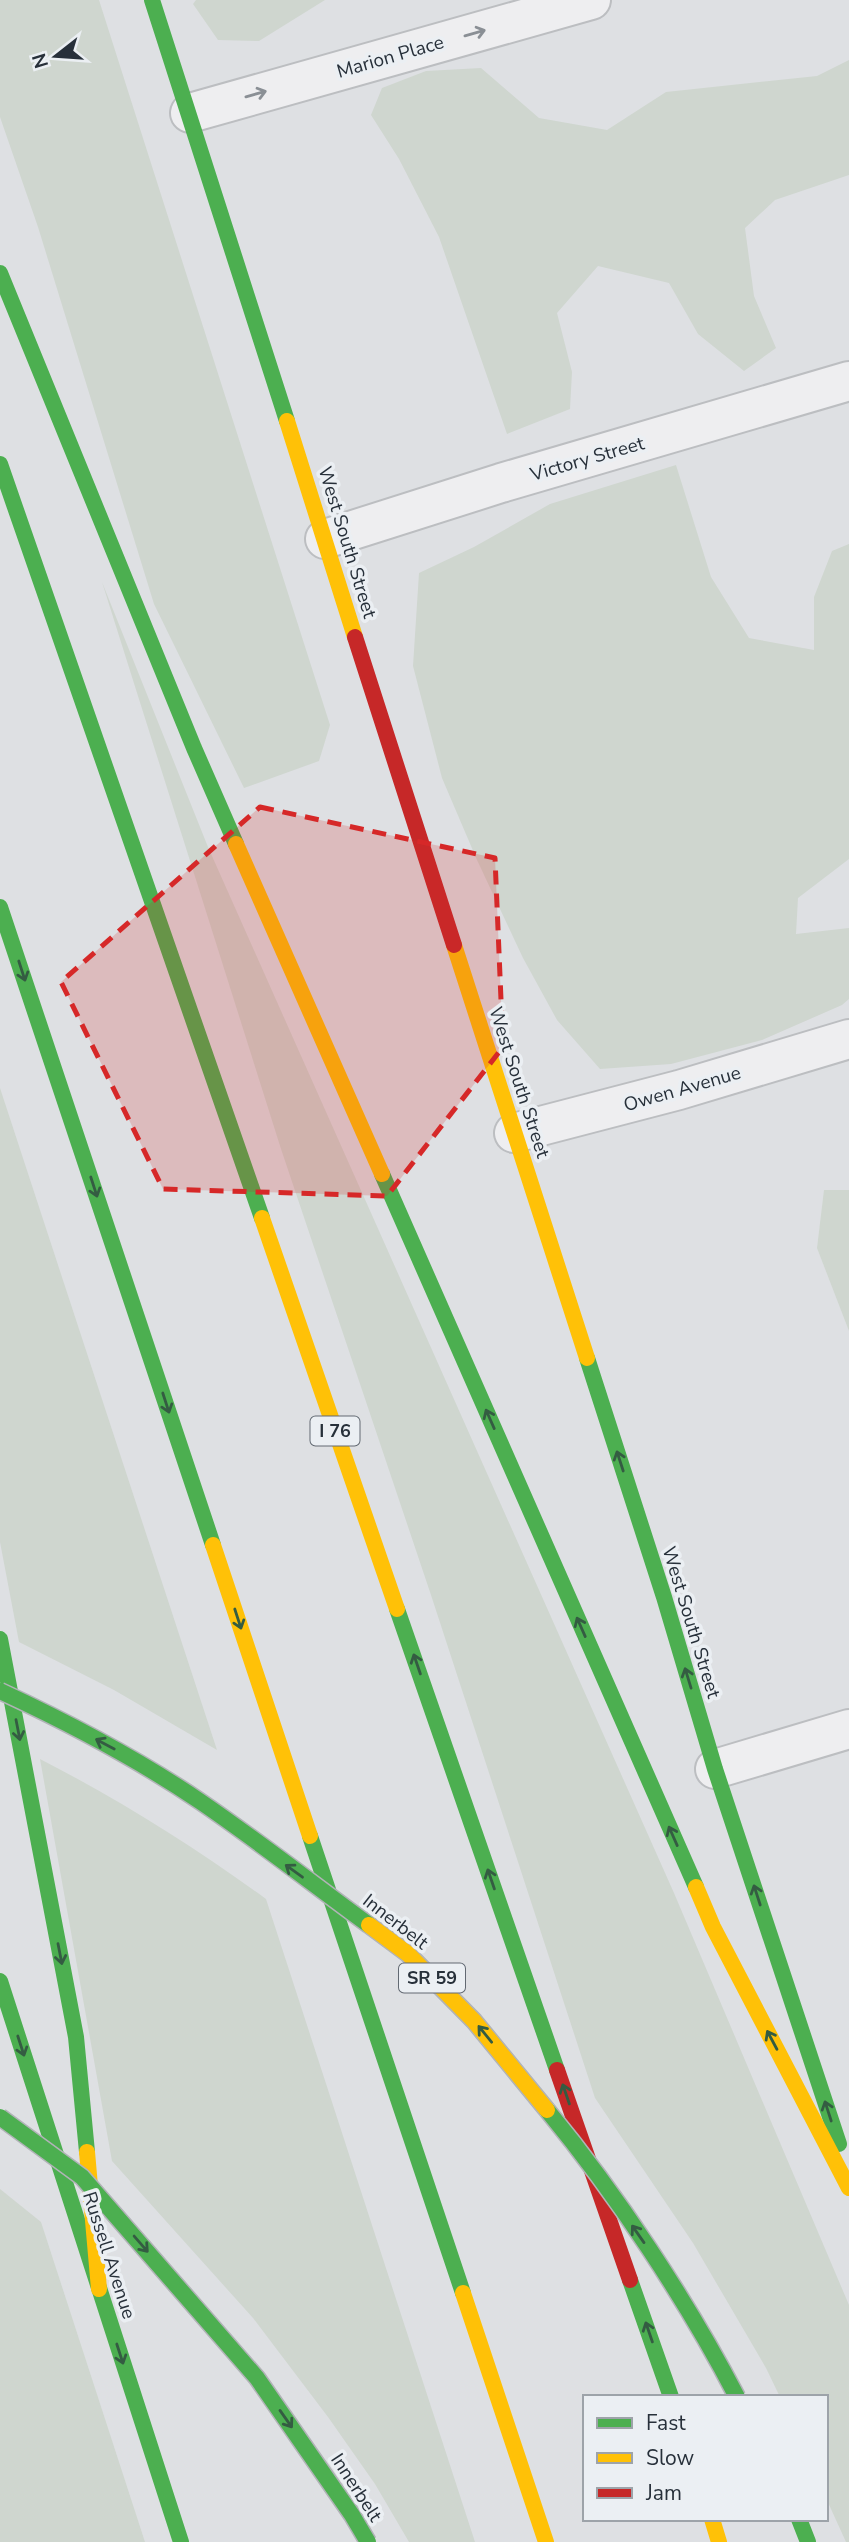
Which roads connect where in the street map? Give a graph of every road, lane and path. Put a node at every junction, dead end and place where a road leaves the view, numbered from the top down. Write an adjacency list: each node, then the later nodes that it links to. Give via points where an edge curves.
1 (152, 0): 3 (main road, West South Street)
2 (591, 0): 3 (street, Marion Place, one-way to 2)
3 (190, 113): 7 (main road, West South Street)
4 (0, 273): 18 (main road, one-way to 4, via 713,1927 194,748)
5 (849, 381): 7 (street, Victory Street, via 501,483)
6 (0, 464): 20 (main road, I 76, one-way to 6)
7 (326, 540): 10 (main road, West South Street)
8 (0, 906): 26 (main road, one-way to 26)
9 (849, 1040): 10 (street, Owen Avenue)
10 (514, 1133): 14 (main road, West South Street, one-way to 10)
11 (0, 1639): 19 (main road, one-way to 19, via 76,2037)
12 (0, 1691): 21 (main road, Innerbelt / SR 59, one-way to 12, bridge, via 650,2252 571,2139 474,2021 408,1954 201,1802 123,1754)
13 (849, 1730): 14 (street)
14 (715, 1769): 17 (main road, West South Street, one-way to 14)
15 (0, 1981): 19 (main road, Russell Avenue, one-way to 19)
16 (0, 2117): 25 (main road, Innerbelt, one-way to 25, bridge, via 82,2177 249,2368)
17 (849, 2176)
18 (849, 2188)
19 (99, 2289): 24 (main road, Russell Avenue, one-way to 24)
20 (670, 2395)
21 (736, 2395)
22 (713, 2521): 27 (main road)
23 (800, 2521): 28 (main road)
24 (181, 2542)
25 (368, 2542)
26 (545, 2542)
27 (719, 2542)
28 (808, 2542)

